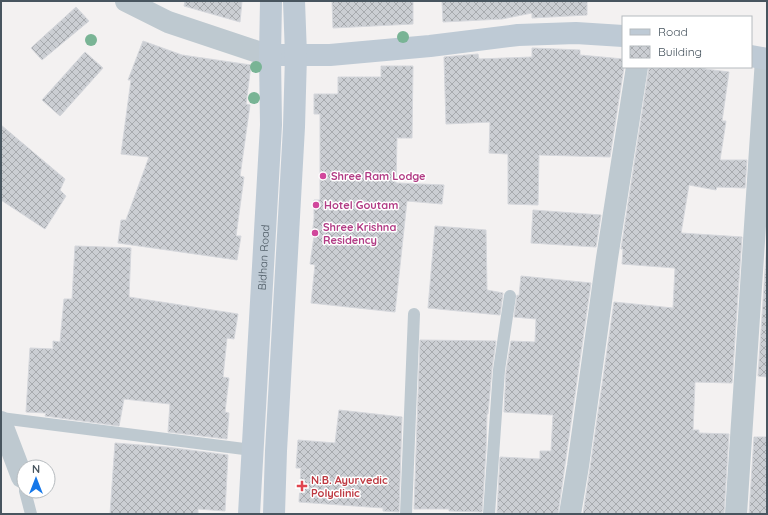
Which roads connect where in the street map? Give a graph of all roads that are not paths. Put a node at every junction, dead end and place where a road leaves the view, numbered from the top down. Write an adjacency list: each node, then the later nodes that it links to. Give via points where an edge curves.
1 (126, 1): 6 (street, via 168,22)
2 (271, 1): 6 (main road, Bidhan Road)
3 (294, 1): 5 (main road)
4 (622, 36): 5 (main road, via 576,33 518,35 430,46 330,55)
5 (296, 55): 6 (main road); 18 (main road)
6 (270, 56): 13 (main road, Bidhan Road, via 271,125)
7 (761, 58): 22 (street)
8 (637, 68): 21 (street)
9 (510, 296): 20 (lane, via 499,370)
10 (414, 314): 19 (lane)
11 (1, 418): 13 (lane)
12 (1, 422): 14 (street)
13 (252, 450): 17 (main road, Bidhan Road)
14 (16, 462)
15 (28, 499): 16 (lane)
16 (31, 514)
17 (249, 514)
18 (274, 514)
19 (406, 514)
20 (489, 514)
21 (570, 514)
22 (736, 514)

